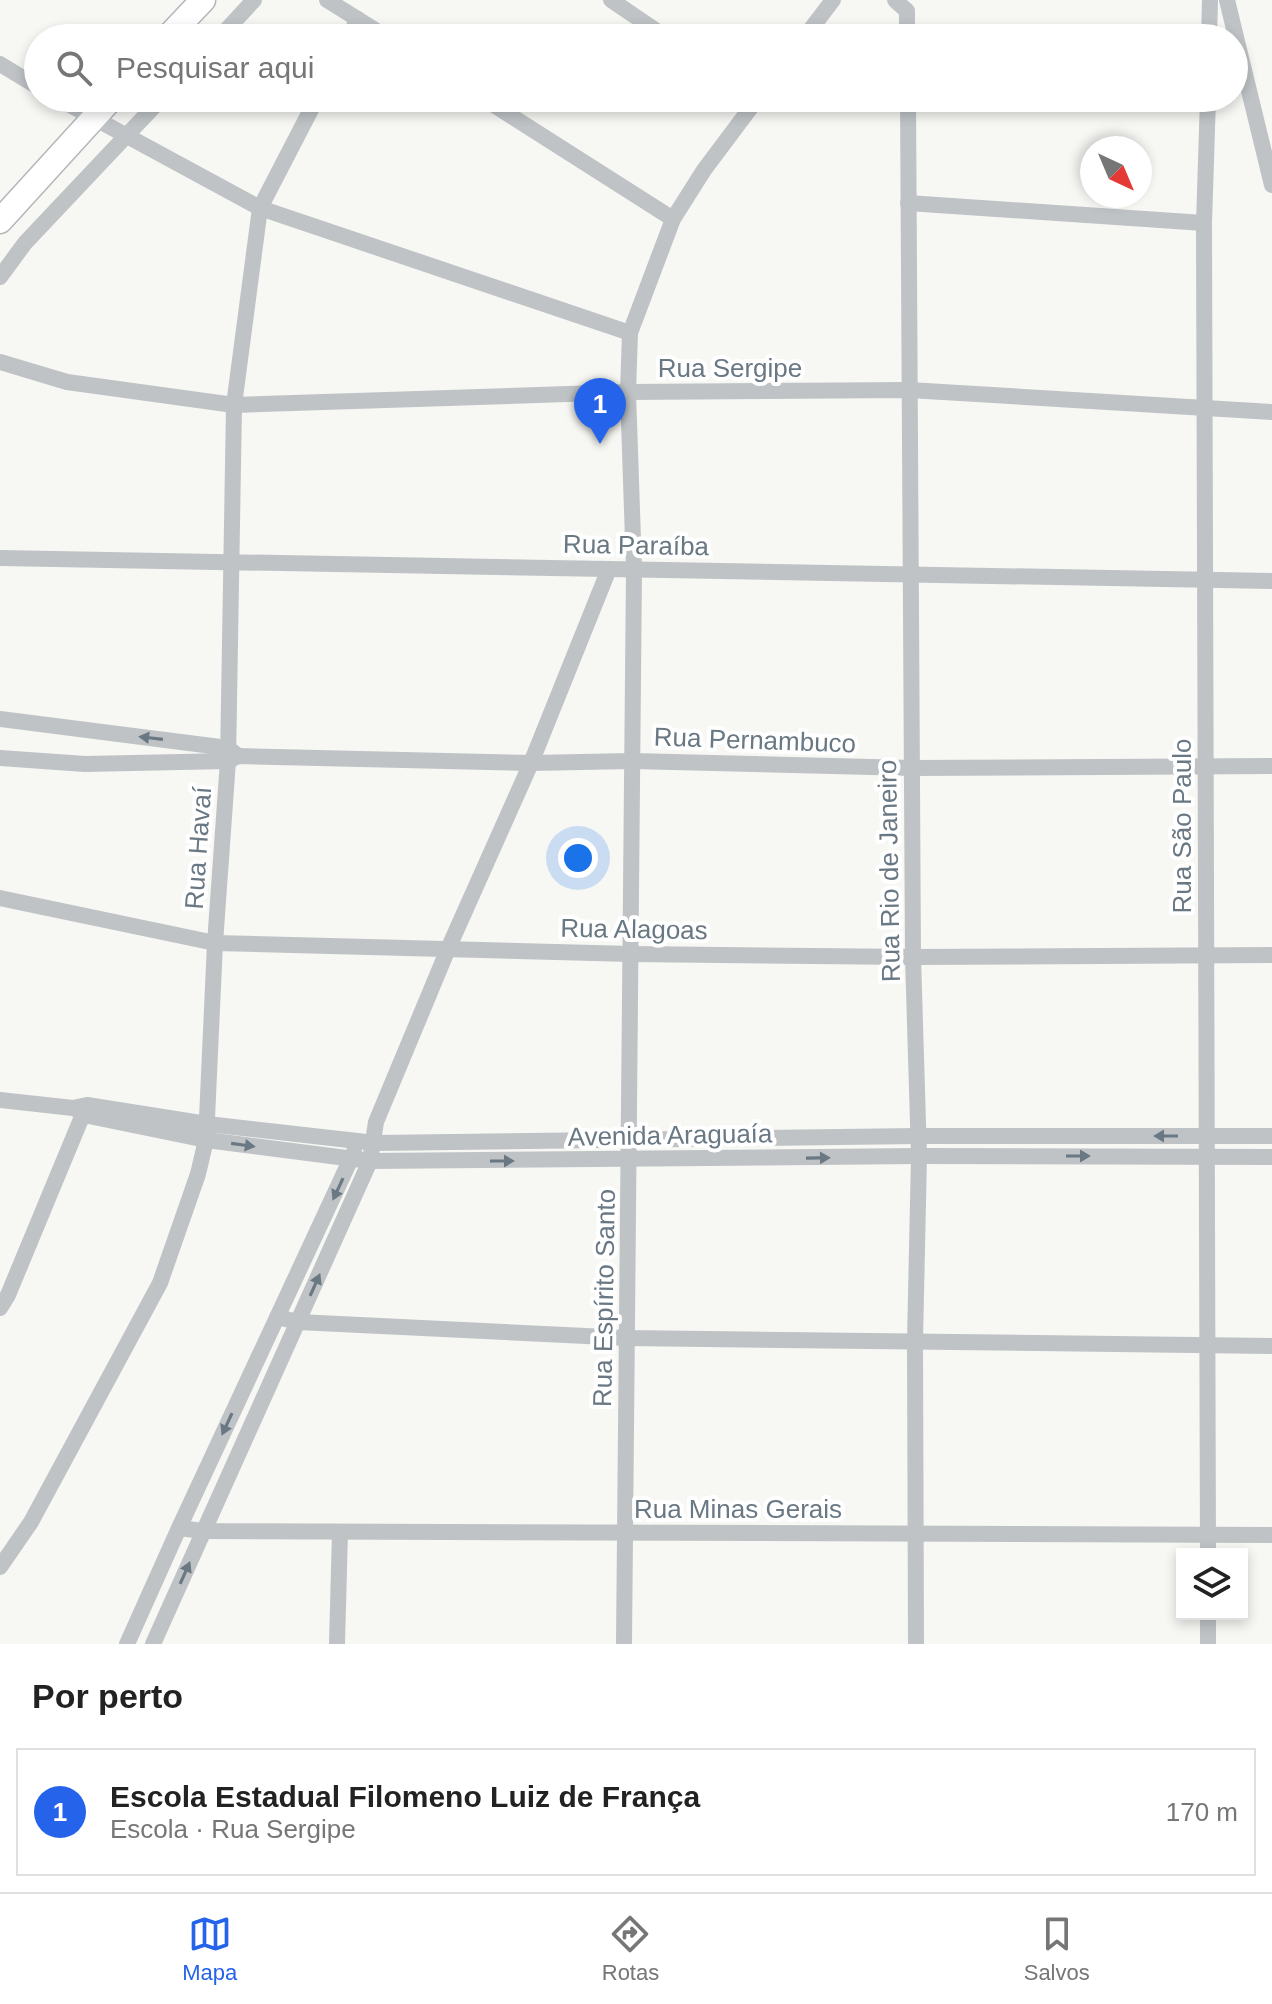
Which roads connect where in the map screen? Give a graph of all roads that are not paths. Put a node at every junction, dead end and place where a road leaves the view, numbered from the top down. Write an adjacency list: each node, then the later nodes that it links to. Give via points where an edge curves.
1 (203, 0): 9 (main road)
2 (254, 0): 10 (street)
3 (327, 0): 8 (street)
4 (611, 0): 13 (street)
5 (833, 0): 14 (street)
6 (1210, 0): 15 (street)
7 (1227, 0): 16 (street)
8 (358, 19): 11 (street); 12 (street)
9 (180, 24)
10 (232, 24)
11 (355, 24)
12 (366, 24)
13 (646, 24)
14 (815, 24)
15 (1209, 24)
16 (1233, 24)
17 (0, 64): 18 (street)
18 (24, 79)
19 (1248, 86): 30 (street)
20 (81, 112): 28 (street)
21 (99, 112): 28 (main road)
22 (149, 112): 29 (street)
23 (310, 112): 32 (street, Rua Havaí)
24 (505, 112): 33 (street)
25 (747, 112): 33 (street, Rua Espírito Santo)
26 (908, 112): 31 (street, Rua Rio de Janeiro)
27 (1208, 112): 35 (street, Rua São Paulo)
28 (93, 119): 29 (street); 34 (main road)
29 (125, 137): 32 (street); 36 (street)
30 (1272, 185)
31 (908, 203): 35 (street); 39 (street, Rua Rio de Janeiro)
32 (260, 208): 37 (street); 41 (street, Rua Havaí)
33 (673, 219): 37 (street, Rua Espírito Santo)
34 (0, 221)
35 (1204, 223): 42 (street, Rua São Paulo)
36 (0, 277)
37 (630, 333): 40 (street, Rua Espírito Santo)
38 (0, 362): 41 (street, Rua Sergipe, via 67,382)
39 (909, 390): 40 (street, Rua Sergipe); 42 (street, Rua Sergipe); 48 (street, Rua Rio de Janeiro)
40 (628, 392): 41 (street, Rua Sergipe); 47 (street, Rua Espírito Santo)
41 (234, 405): 45 (street, Rua Havaí)
42 (1205, 409): 43 (street, Rua Sergipe); 49 (street, Rua São Paulo)
43 (1272, 412)
44 (0, 558): 45 (street, Rua Paraíba)
45 (230, 562): 46 (street, Rua Paraíba); 52 (street, Rua Havaí)
46 (609, 569): 47 (street, Rua Paraíba); 55 (street)
47 (634, 569): 48 (street, Rua Paraíba); 54 (street, Rua Espírito Santo)
48 (911, 574): 49 (street, Rua Paraíba); 58 (street, Rua Rio de Janeiro)
49 (1205, 580): 50 (street, Rua Paraíba); 57 (street, Rua São Paulo)
50 (1272, 581)
51 (0, 719): 52 (street, Rua Pernambuco, one-way to 51)
52 (231, 755): 53 (street, Rua Pernambuco, via 85,764); 55 (street, Rua Pernambuco); 60 (street, Rua Havaí)
53 (0, 758)
54 (632, 761): 55 (street, Rua Pernambuco); 58 (street, Rua Pernambuco); 62 (street, Rua Espírito Santo)
55 (531, 763): 61 (street)
56 (1272, 766): 57 (street, Rua Pernambuco)
57 (1206, 767): 58 (street, Rua Pernambuco); 63 (street, Rua São Paulo)
58 (912, 768): 65 (street, Rua Rio de Janeiro)
59 (0, 898): 60 (street, Rua Alagoas)
60 (215, 943): 61 (street, Rua Alagoas); 68 (street, Rua Havaí)
61 (448, 949): 62 (street, Rua Alagoas); 73 (street)
62 (631, 954): 65 (street, Rua Alagoas); 72 (street, Rua Espírito Santo)
63 (1206, 954): 64 (street, Rua Alagoas); 65 (street, Rua Alagoas); 70 (street, Rua São Paulo)
64 (1272, 955)
65 (913, 957): 69 (street, Rua Rio de Janeiro)
66 (0, 1100): 67 (street, Avenida Araguaía)
67 (81, 1109): 68 (street, Avenida Araguaía); 80 (street)
68 (206, 1132): 73 (street, Avenida Araguaía); 77 (street, Avenida Araguaía, one-way to 77); 95 (street, Rua Havaí, via 198,1174 160,1283 31,1522)
69 (917, 1136): 70 (street, Avenida Araguaía, one-way to 69); 72 (street, Avenida Araguaía); 75 (street, Rua Rio de Janeiro)
70 (1208, 1136): 71 (street, Avenida Araguaía); 74 (street, Rua São Paulo)
71 (1268, 1136): 76 (street)
72 (629, 1140): 73 (street, Avenida Araguaía); 78 (street, Rua Espírito Santo)
73 (367, 1142): 77 (street); 79 (street)
74 (1208, 1155): 75 (street, Avenida Araguaía, one-way to 74); 76 (street, Avenida Araguaía); 85 (street, Rua São Paulo)
75 (919, 1156): 78 (street, Avenida Araguaía, one-way to 75); 84 (street, Rua Rio de Janeiro)
76 (1268, 1157)
77 (351, 1160): 79 (street, Avenida Araguaía); 81 (street, one-way to 81)
78 (629, 1160): 79 (street, Avenida Araguaía, one-way to 78); 83 (street, Rua Espírito Santo)
79 (370, 1161): 82 (street, one-way to 79)
80 (3, 1297)
81 (277, 1317): 82 (street); 87 (street, one-way to 87)
82 (298, 1322): 83 (street); 88 (street)
83 (627, 1338): 84 (street); 90 (street, Rua Espírito Santo)
84 (915, 1341): 85 (street); 91 (street, Rua Rio de Janeiro)
85 (1207, 1345): 86 (street); 92 (street, Rua São Paulo)
86 (1272, 1346)
87 (179, 1528): 88 (street, Rua Minas Gerais); 97 (street)
88 (203, 1531): 89 (street, Rua Minas Gerais); 98 (street, one-way to 88)
89 (340, 1532): 90 (street, Rua Minas Gerais); 99 (street)
90 (625, 1533): 91 (street, Rua Minas Gerais); 100 (street, Rua Espírito Santo)
91 (916, 1534): 92 (street, Rua Minas Gerais); 101 (street, Rua Rio de Janeiro)
92 (1208, 1534): 93 (street, Rua Minas Gerais); 94 (street, Rua São Paulo)
93 (1272, 1535)
94 (1208, 1548)
95 (0, 1567)
96 (1208, 1620): 102 (street)
97 (127, 1644)
98 (153, 1644)
99 (337, 1644)
100 (624, 1644)
101 (916, 1644)
102 (1208, 1644)

